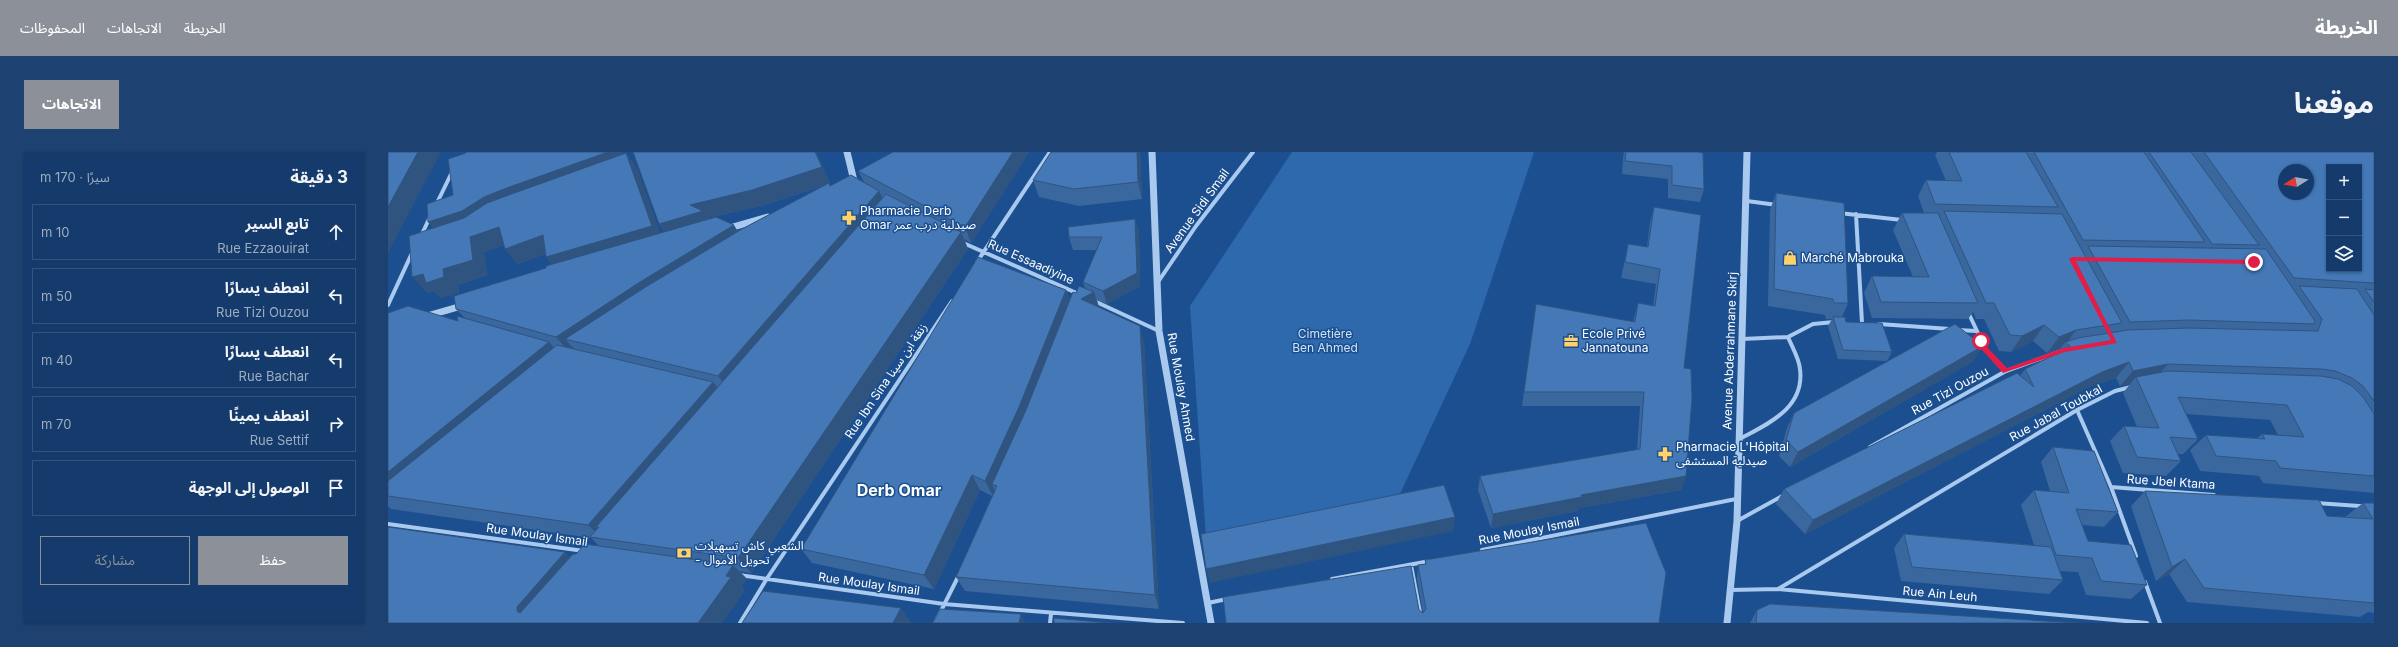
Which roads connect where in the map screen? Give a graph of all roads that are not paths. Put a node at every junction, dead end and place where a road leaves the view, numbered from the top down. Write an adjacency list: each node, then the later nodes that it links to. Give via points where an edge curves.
1 (847, 152): 7 (street, via 855,187)
2 (1050, 152): 18 (street)
3 (1152, 152): 20 (street, Rue Moulay Ahmed)
4 (1252, 152): 20 (street, Avenue Sidi Smail, via 1196,226)
5 (1747, 152): 8 (street, Avenue Abderrahmane Skirj)
6 (455, 166): 16 (street)
7 (862, 181)
8 (1747, 201): 9 (street); 35 (street, Avenue Abderrahmane Skirj)
9 (1785, 206)
10 (1832, 212): 11 (street)
11 (1856, 214): 13 (street); 31 (street)
12 (775, 215): 14 (street)
13 (1908, 221)
14 (722, 230)
15 (955, 239): 18 (street, Rue Essaadiyine)
16 (417, 244)
17 (413, 251): 25 (street)
18 (983, 253): 19 (street); 21 (street, Rue Essaadiyine)
19 (975, 266)
20 (1158, 283): 32 (street, Rue Moulay Ahmed)
21 (1080, 294): 23 (street); 32 (street, Rue Essaadiyine)
22 (953, 298): 58 (street, Rue Ibn Sina زنقة ابن سينا)
23 (1077, 302)
24 (473, 303): 27 (street)
25 (388, 305)
26 (1967, 309): 33 (street)
27 (425, 317): 28 (street)
28 (436, 318)
29 (1838, 322): 34 (street, via 1813,324)
30 (1854, 323): 31 (street)
31 (1862, 323): 33 (street)
32 (1159, 331): 63 (street, Rue Moulay Ahmed)
33 (1976, 331): 37 (street, via 1986,350)
34 (1788, 337): 35 (street); 40 (street, via 1800,368 1801,389 1790,409)
35 (1742, 339): 40 (street, Avenue Abderrahmane Skirj)
36 (2064, 350): 37 (street, Rue Tizi Ouzou)
37 (2006, 371): 41 (street, Rue Tizi Ouzou)
38 (2140, 386): 39 (street, Rue Jabal Toubkal, via 2115,391)
39 (2077, 410): 42 (street); 60 (street, Rue Jabal Toubkal)
40 (1738, 440): 45 (street, Avenue Abderrahmane Skirj)
41 (1868, 448)
42 (2111, 487): 44 (street, Rue Jbel Ktama); 52 (street)
43 (1792, 490): 48 (street)
44 (2219, 495)
45 (1736, 499): 48 (street, Avenue Abderrahmane Skirj); 50 (street, Rue Moulay Ismail)
46 (2312, 502): 47 (street)
47 (2374, 507)
48 (1737, 521): 61 (street, Avenue Abderrahmane Skirj)
49 (388, 524): 51 (street, Rue Moulay Ismail)
50 (1478, 551)
51 (588, 552)
52 (2136, 559)
53 (1433, 560): 54 (street)
54 (1411, 565): 59 (street); 71 (street)
55 (962, 568): 64 (street)
56 (2142, 573): 74 (street)
57 (735, 575): 58 (street, Rue Moulay Ismail)
58 (766, 580): 64 (street, Rue Moulay Ismail); 66 (street, Rue Ibn Sina زنقة ابن سينا)
59 (1329, 580)
60 (1778, 589): 61 (street, Rue Ain Leuh); 73 (street, Rue Ain Leuh)
61 (1730, 590): 72 (street, Avenue Abderrahmane Skirj)
62 (1231, 598): 63 (street)
63 (1208, 603): 70 (street, Rue Moulay Ahmed)
64 (944, 604): 65 (street, Rue Moulay Ismail); 67 (street)
65 (1051, 614): 68 (street); 69 (street, Rue Moulay Ismail)
66 (740, 623)
67 (935, 623)
68 (1050, 623)
69 (1183, 623)
70 (1211, 623)
71 (1422, 623)
72 (1727, 623)
73 (2147, 623)
74 (2160, 623)

